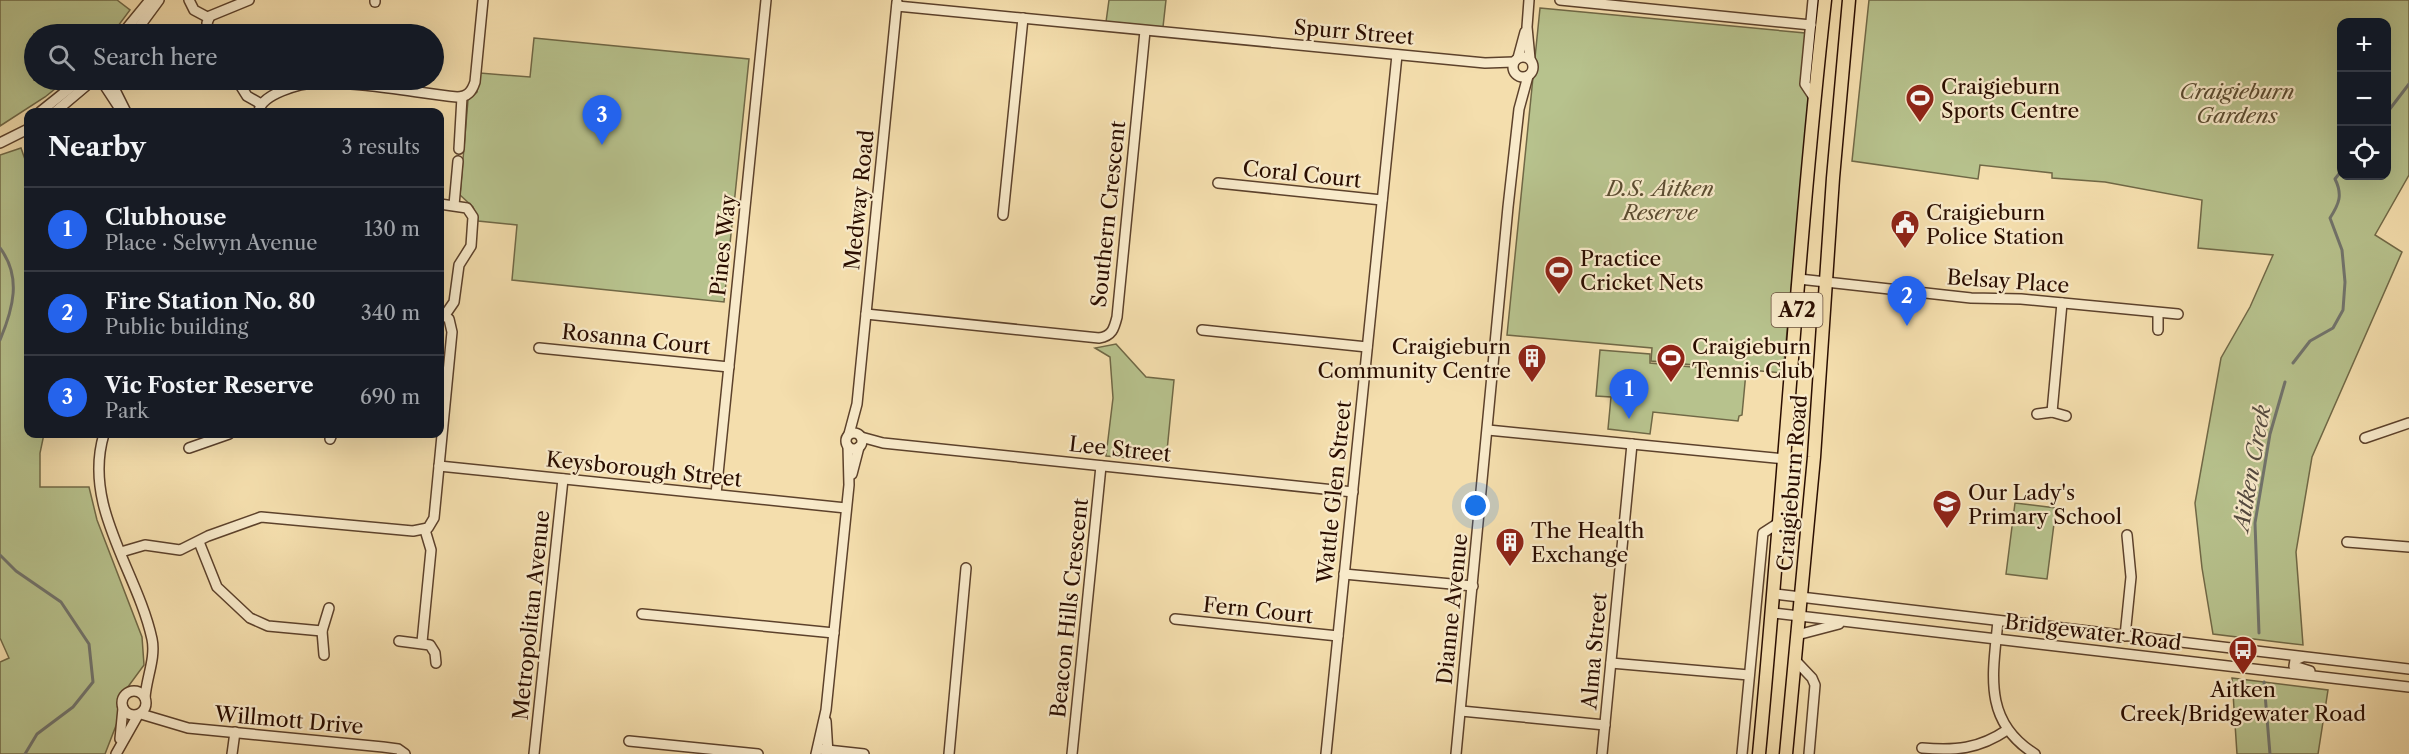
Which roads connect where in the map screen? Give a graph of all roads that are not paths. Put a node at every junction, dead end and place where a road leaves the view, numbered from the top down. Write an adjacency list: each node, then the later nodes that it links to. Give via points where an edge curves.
1 (150, 0): 15 (street)
2 (159, 0): 16 (street)
3 (189, 0): 13 (street, via 194,10)
4 (249, 0): 13 (street)
5 (483, 0): 34 (street, via 475,81 472,91)
6 (766, 0): 65 (street, Pines Way)
7 (1529, 0): 19 (street, Dianne Avenue)
8 (1560, 0): 18 (street)
9 (1813, 0): 18 (street, Craigieburn Road)
10 (1825, 0): 35 (main road, Craigieburn Road / A72)
11 (1849, 0): 54 (main road, Craigieburn Road / A72)
12 (897, 3): 14 (street, Spurr Street); 58 (street, Medway Road)
13 (208, 18): 17 (street)
14 (1023, 18): 20 (street, Spurr Street); 52 (street)
15 (130, 24)
16 (141, 24)
17 (209, 24)
18 (1810, 25): 35 (street, Craigieburn Road, via 1805,84)
19 (1527, 27): 22 (street, Dianne Avenue); 23 (street, Dianne Avenue)
20 (1145, 31): 21 (street, Spurr Street); 58 (street, Southern Crescent, via 1117,317 1107,336)
21 (1397, 54): 23 (street, Spurr Street); 49 (street, Wattle Glen Street)
22 (1530, 59): 23 (street); 24 (street, Dianne Avenue, via 1533,68)
23 (1516, 66): 24 (street); 41 (street, Dianne Avenue)
24 (1528, 76): 41 (street, Dianne Avenue)
25 (73, 90): 36 (street)
26 (77, 90): 37 (street)
27 (104, 90): 33 (street)
28 (107, 90): 33 (street)
29 (114, 90): 39 (street)
30 (243, 90): 40 (street)
31 (291, 90): 40 (street, via 274,95)
32 (388, 90): 34 (street)
33 (109, 93): 38 (street)
34 (462, 97): 46 (street)
35 (1815, 99): 53 (main road, Craigieburn Road / A72)
36 (46, 108)
37 (58, 108)
38 (121, 108)
39 (122, 108)
40 (260, 108)
41 (1519, 109): 72 (street, Dianne Avenue)
42 (24, 126): 44 (street)
43 (24, 131): 44 (street)
44 (12, 136): 45 (street)
45 (0, 143)
46 (459, 148)
47 (458, 160): 51 (street)
48 (1218, 183): 49 (street, Coral Court)
49 (1382, 200): 63 (street, Wattle Glen Street)
50 (444, 204): 51 (street)
51 (454, 205): 56 (street, via 467,208 474,222 470,251 459,265 454,302)
52 (1003, 215)
53 (1799, 279): 54 (street, Belsay Place); 84 (main road, Craigieburn Road / A72)
54 (1826, 287): 55 (street, Belsay Place, via 1843,284); 103 (main road, Craigieburn Road / A72)
55 (2062, 303): 57 (street, Belsay Place); 67 (street)
56 (444, 312)
57 (2158, 313): 59 (street, Belsay Place); 62 (street)
58 (866, 314): 66 (street, Medway Road)
59 (2178, 314)
60 (444, 316): 68 (street, via 452,324 452,332)
61 (1202, 330): 63 (street)
62 (2158, 330)
63 (1367, 347): 89 (street, Wattle Glen Street)
64 (539, 348): 65 (street, Rosanna Court)
65 (729, 367): 90 (street, Pines Way)
66 (856, 404): 73 (street, Medway Road); 79 (street, Medway Road)
67 (2052, 412): 69 (street); 70 (street)
68 (444, 414)
69 (2037, 414)
70 (2066, 416)
71 (2409, 423): 78 (street)
72 (1488, 430): 81 (street); 101 (street, Dianne Avenue)
73 (849, 434): 79 (street, via 856,433); 82 (street)
74 (103, 438): 98 (street, via 98,482)
75 (198, 438): 80 (street)
76 (217, 438): 80 (street)
77 (442, 438): 85 (street)
78 (2365, 438)
79 (860, 442): 82 (street, via 854,449); 86 (street, Lee Street); 88 (street, Medway Road)
80 (200, 444): 83 (street)
81 (1632, 444): 84 (street); 125 (street, Alma Street)
82 (848, 446): 88 (street, Medway Road)
83 (189, 448)
84 (1786, 459): 92 (main road, Craigieburn Road / A72)
85 (439, 466): 87 (street, Keysborough Street); 93 (street, via 434,518)
86 (1101, 466): 89 (street, Lee Street); 153 (street, Beacon Hills Crescent)
87 (563, 479): 90 (street, Keysborough Street); 149 (street, Metropolitan Avenue)
88 (849, 485): 91 (street, Medway Road)
89 (1353, 492): 100 (street, Wattle Glen Street)
90 (716, 494): 91 (street, Keysborough Street)
91 (846, 508): 113 (street, Medway Road)
92 (1780, 522): 102 (main road, Craigieburn Road / A72); 129 (street, Craigieburn Road, via 1764,533)
93 (425, 530): 95 (street, via 268,517 249,520); 119 (street, via 431,550)
94 (2127, 535): 116 (street, via 2131,577)
95 (199, 542): 98 (street, via 180,550 145,545); 112 (street, via 217,587 250,618 268,626)
96 (2347, 542): 97 (street)
97 (2409, 547)
98 (121, 552): 126 (street, via 152,638)
99 (966, 568): 152 (street)
100 (1344, 574): 101 (street); 115 (street, Wattle Glen Street)
101 (1473, 586): 136 (street, Dianne Avenue)
102 (1775, 594): 103 (street, Bridgewater Road); 106 (main road, Craigieburn Road / A72)
103 (1801, 596): 104 (street, Bridgewater Road); 108 (main road, Craigieburn Road / A72)
104 (1868, 605): 110 (street, Bridgewater Road); 111 (street)
105 (329, 608): 112 (street)
106 (1773, 613): 108 (street, Bridgewater Road); 158 (main road, Craigieburn Road / A72)
107 (642, 614): 113 (street)
108 (1799, 616): 111 (street, Bridgewater Road); 114 (main road, Craigieburn Road / A72)
109 (1175, 620): 115 (street, Fern Court)
110 (1998, 621): 116 (street, Bridgewater Road); 117 (street)
111 (1865, 623): 114 (street, via 1828,625); 117 (street, Bridgewater Road)
112 (322, 631): 121 (street)
113 (834, 633): 135 (street, Medway Road)
114 (1797, 635): 123 (main road, Craigieburn Road / A72)
115 (1338, 636): 154 (street, Wattle Glen Street)
116 (2125, 636): 120 (street, Bridgewater Road)
117 (1996, 638): 128 (street, Bridgewater Road); 140 (street, via 1992,688)
118 (399, 641): 119 (street)
119 (422, 642): 124 (street, via 433,649)
120 (2256, 651): 122 (street, Bridgewater Road); 128 (street, via 2278,663 2276,668)
121 (324, 655)
122 (2303, 657): 127 (street, Bridgewater Road); 130 (street, via 2295,660 2294,666)
123 (1795, 660): 159 (main road, Craigieburn Road / A72); 160 (street, via 1815,686)
124 (436, 663)
125 (1611, 663): 129 (street); 139 (street, Alma Street)
126 (150, 666): 132 (street); 133 (street)
127 (2409, 669)
128 (2266, 671): 130 (street, Bridgewater Road)
129 (1749, 675): 157 (street, Craigieburn Road)
130 (2338, 679): 131 (street, Bridgewater Road)
131 (2409, 687)
132 (129, 693): 133 (street, via 136,692); 134 (street, via 123,698)
133 (146, 700): 137 (street); 138 (street, Willmott Drive)
134 (123, 708): 137 (street, via 131,715); 144 (street)
135 (826, 710): 145 (street, Medway Road); 146 (street, Medway Road)
136 (1461, 711): 139 (street); 155 (street, Dianne Avenue)
137 (140, 714): 138 (street, Willmott Drive); 144 (street)
138 (170, 722): 141 (street, Willmott Drive, via 188,728)
139 (1605, 725): 156 (street, Alma Street)
140 (2007, 730): 143 (street, via 1972,748); 161 (street)
141 (235, 732): 147 (street); 148 (street, Willmott Drive, via 383,747)
142 (629, 741): 150 (street)
143 (1922, 748)
144 (117, 751)
145 (817, 751): 146 (street)
146 (828, 752): 151 (street)
147 (232, 754)
148 (405, 754)
149 (534, 754)
150 (758, 754)
151 (864, 754)
152 (948, 754)
153 (1072, 754)
154 (1326, 754)
155 (1456, 754)
156 (1602, 754)
157 (1742, 754)
158 (1759, 754)
159 (1786, 754)
160 (1809, 754)
161 (2035, 754)

